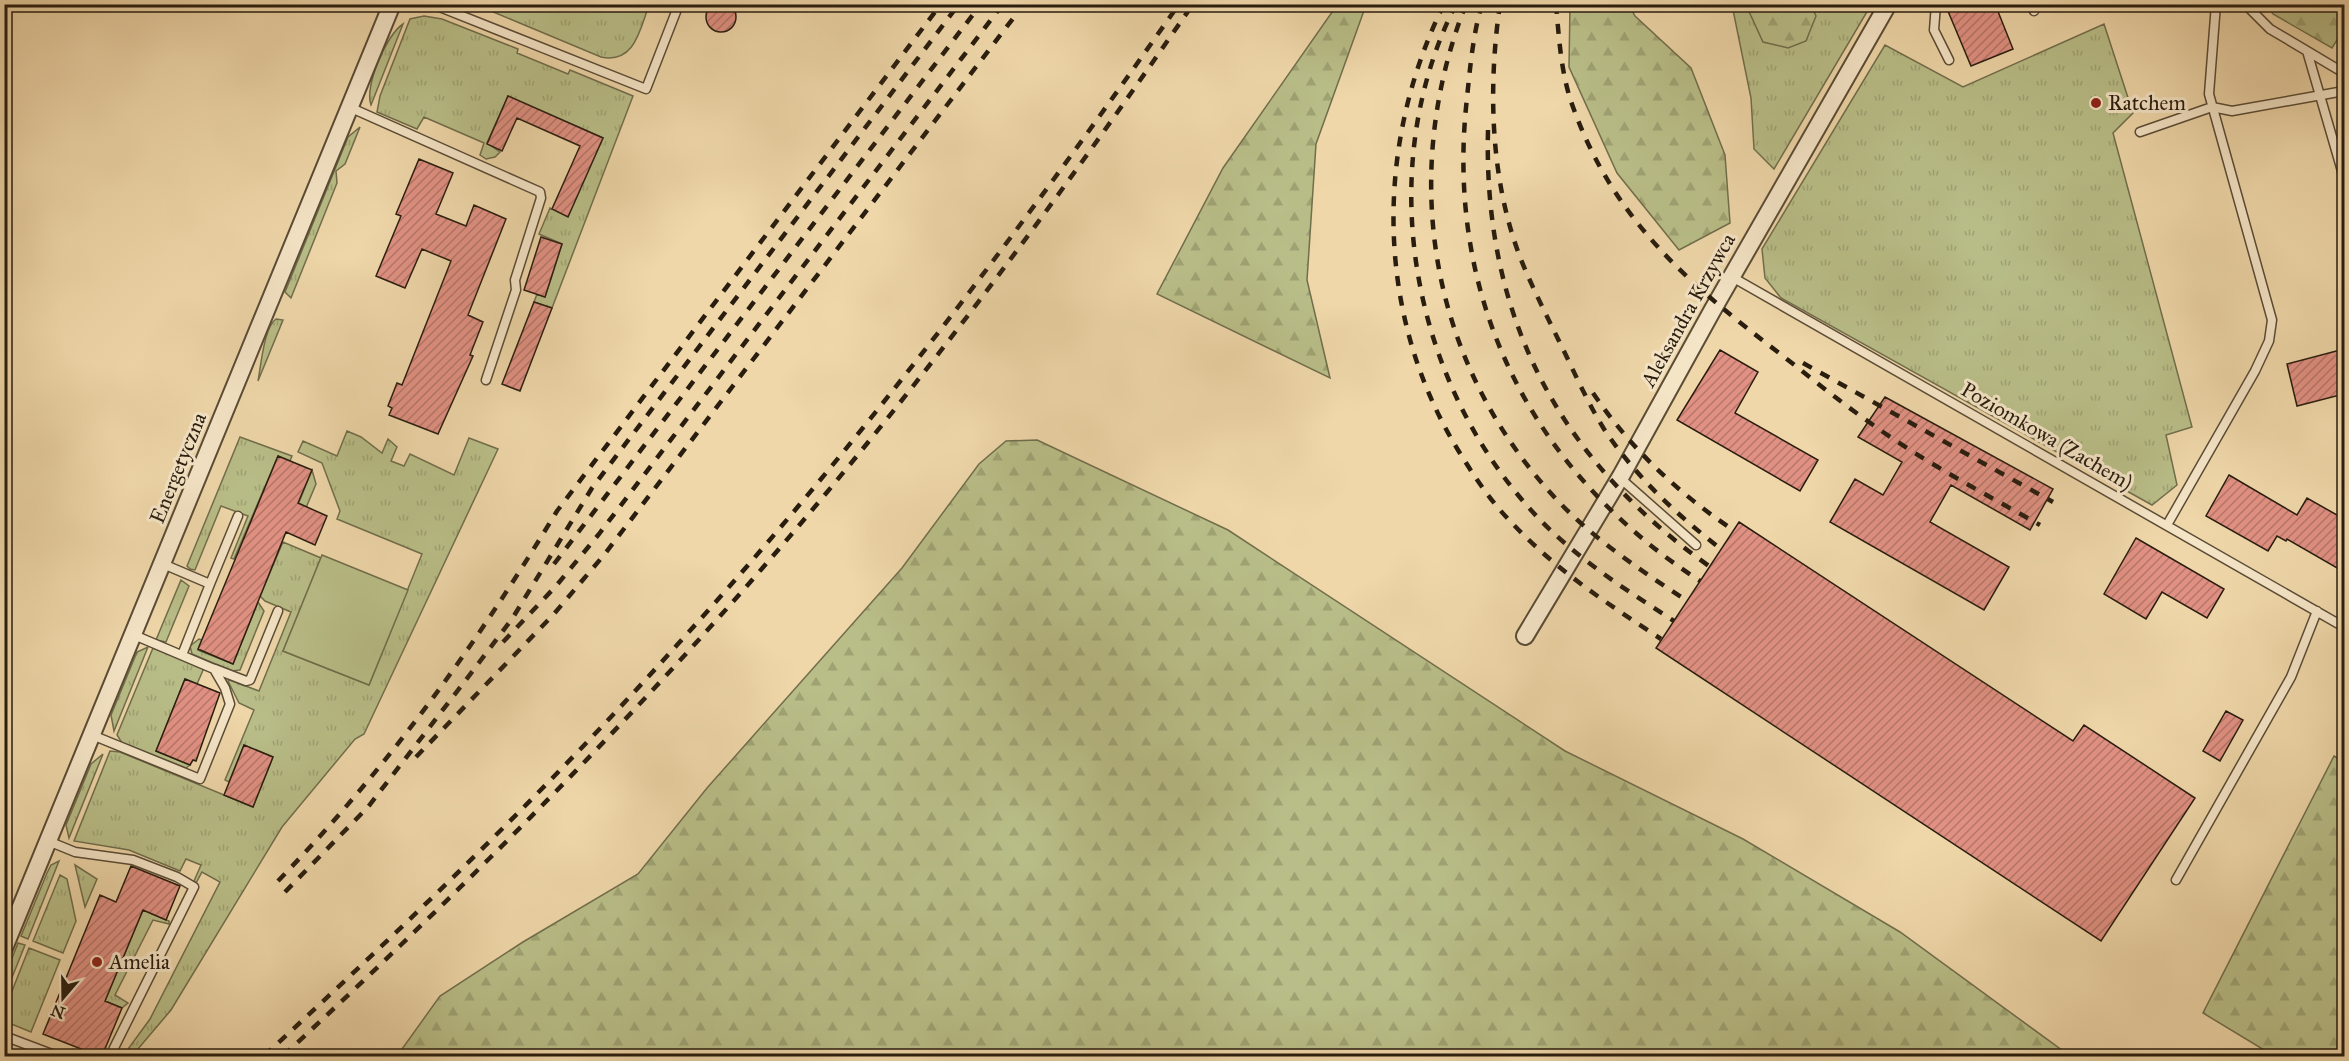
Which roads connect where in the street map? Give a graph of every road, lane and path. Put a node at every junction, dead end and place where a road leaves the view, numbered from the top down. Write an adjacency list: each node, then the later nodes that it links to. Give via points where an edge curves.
1 (392, 4): 14 (street, Energetyczna)
2 (432, 4): 3 (lane, via 646,89)
3 (679, 4)
4 (1888, 4): 17 (street, Aleksandra Krzywca)
5 (1936, 4): 9 (lane, via 1934,30)
6 (2216, 4): 13 (lane, via 2211,52)
7 (2246, 4): 8 (lane, via 2270,29)
8 (2307, 51): 10 (lane); 12 (lane)
9 (1949, 60)
10 (2344, 73)
11 (2344, 91): 12 (lane)
12 (2321, 97): 13 (lane, via 2232,111); 16 (lane)
13 (2212, 106): 15 (lane); 21 (lane, via 2272,320 2269,341 2256,370)
14 (349, 107): 18 (lane, via 540,192 515,280 516,290); 23 (street, Energetyczna)
15 (2140, 132)
16 (2344, 178)
17 (1732, 277): 19 (street, Aleksandra Krzywca); 21 (lane, Poziomkowa (Zachem))
18 (486, 380)
19 (1620, 478): 22 (lane); 29 (street, Aleksandra Krzywca)
20 (238, 516): 24 (lane)
21 (2167, 525): 26 (lane, Poziomkowa (Zachem))
22 (1696, 545)
23 (163, 564): 24 (lane); 28 (street, Energetyczna)
24 (210, 584): 30 (lane)
25 (278, 611): 31 (lane, via 250,680)
26 (2317, 611): 27 (lane, Poziomkowa (Zachem)); 34 (lane, via 2291,677)
27 (2344, 627)
28 (134, 634): 30 (lane); 32 (street, Energetyczna)
29 (1525, 636)
30 (182, 655): 31 (lane)
31 (214, 669): 32 (lane, via 230,704 200,779)
32 (92, 735): 33 (street, Energetyczna)
33 (48, 841): 35 (street, Energetyczna); 38 (lane, via 75,852 133,860 194,887)
34 (2176, 880)
35 (4, 948)
36 (4, 1036): 37 (lane)
37 (57, 1056)
38 (110, 1056)

